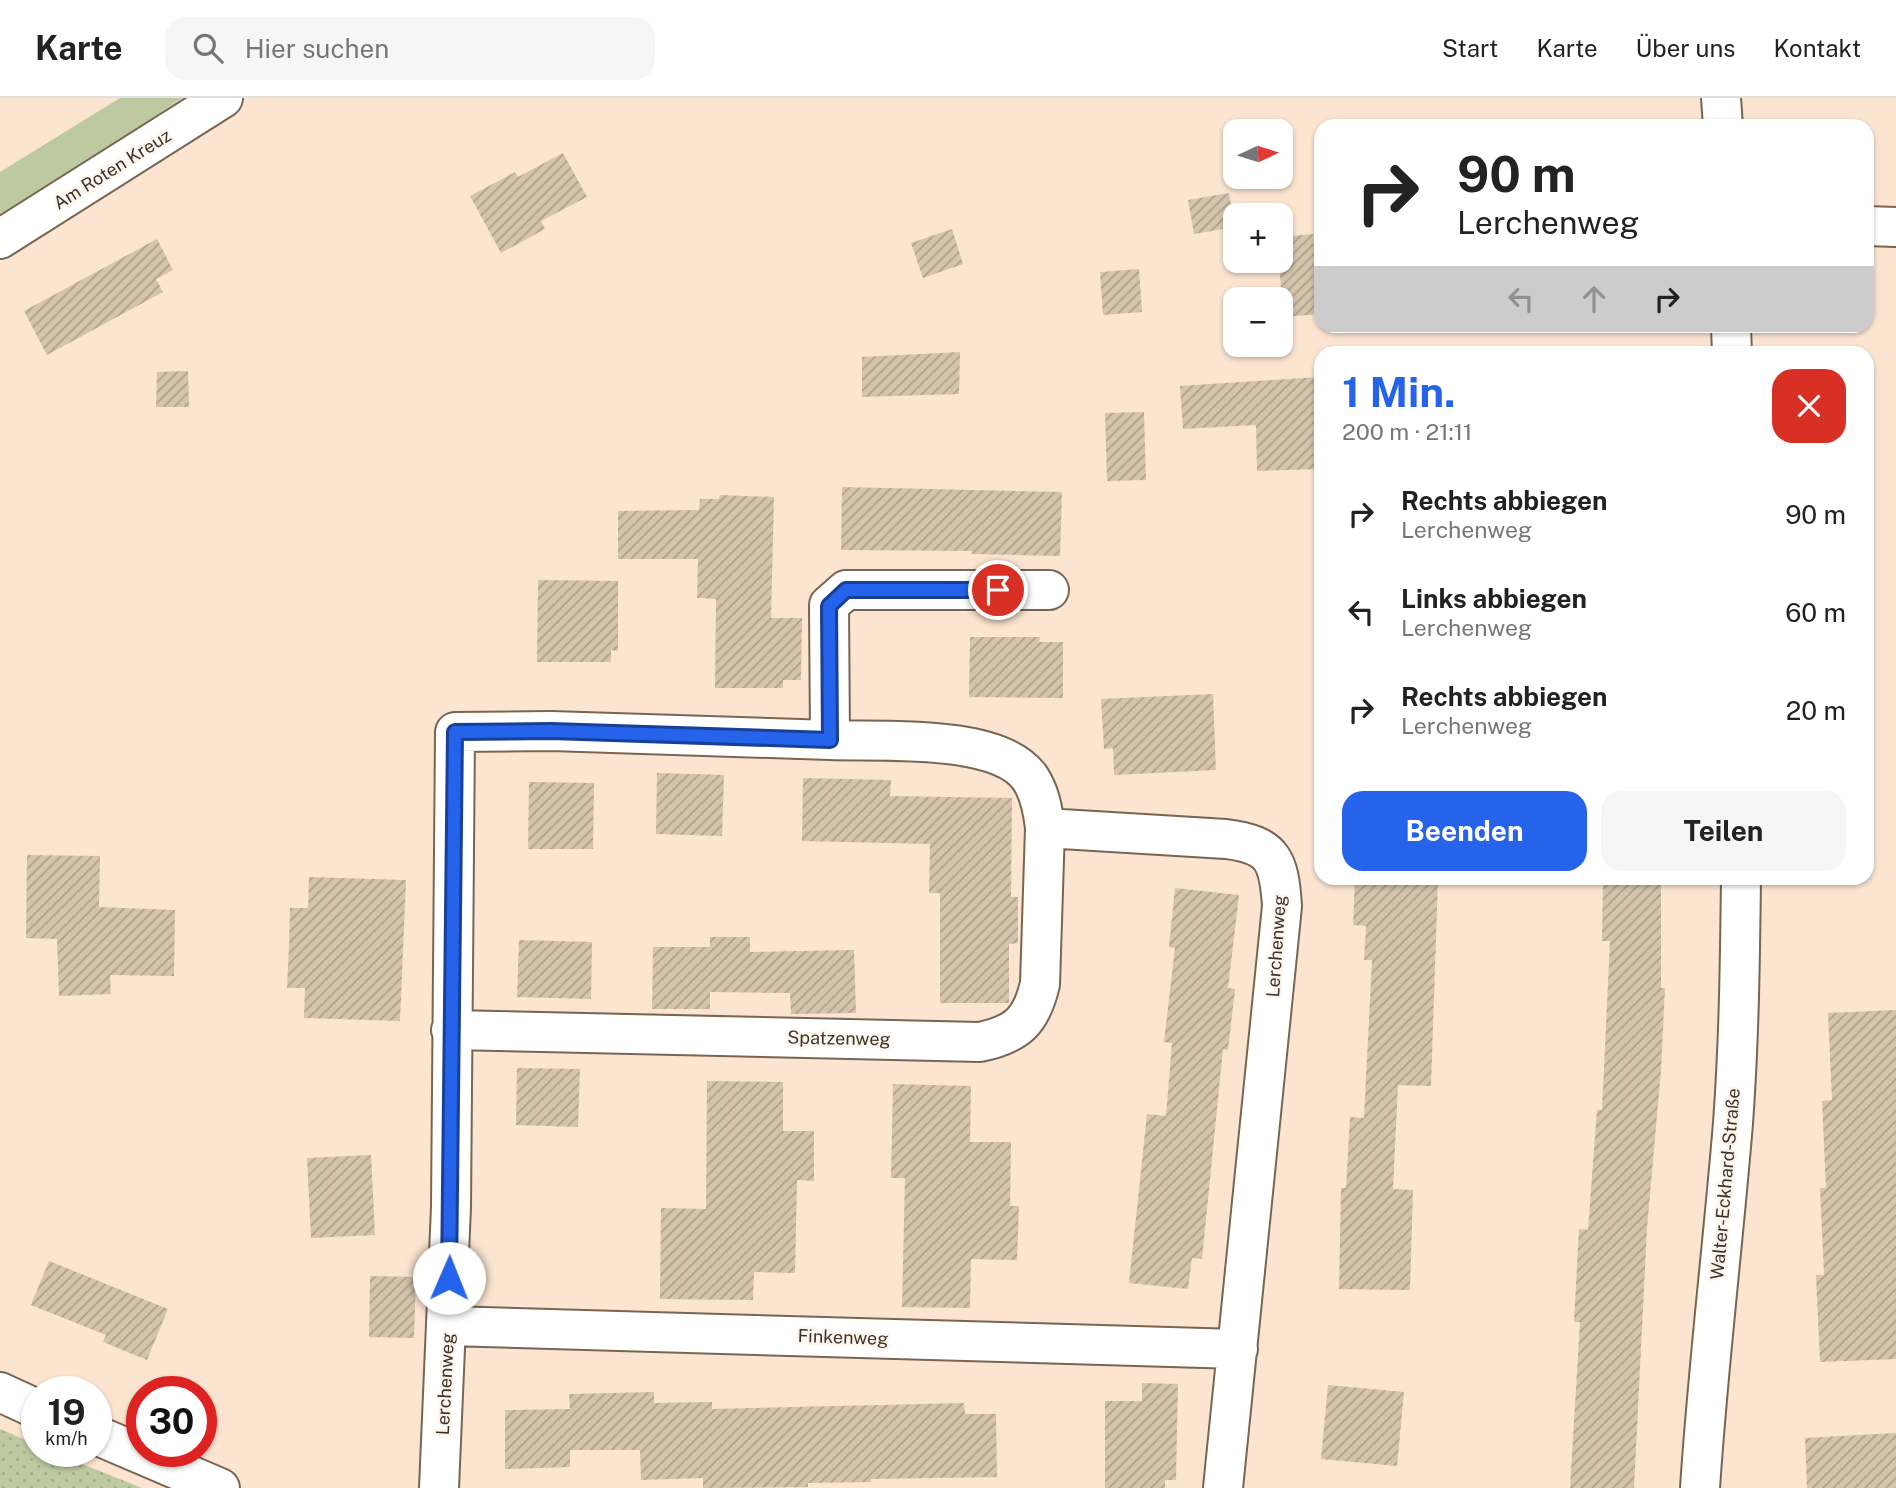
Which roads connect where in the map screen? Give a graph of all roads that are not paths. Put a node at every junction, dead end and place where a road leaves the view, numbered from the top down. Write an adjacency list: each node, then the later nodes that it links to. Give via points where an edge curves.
1 (223, 98): 6 (street, Am Roten Kreuz)
2 (1721, 98): 3 (street)
3 (1722, 119)
4 (1874, 226): 5 (street)
5 (1896, 227)
6 (0, 239)
7 (1049, 590): 8 (street, via 846,590 829,606)
8 (830, 740): 9 (street, Lerchenweg, via 962,744 987,750 1010,760 1029,776 1042,803); 11 (street, Lerchenweg, via 455,732)
9 (1045, 828): 11 (street, Spatzenweg, via 1040,984 1035,1007 1004,1037 980,1042); 13 (street, Lerchenweg, via 1253,842 1271,855 1280,878 1282,906)
10 (1741, 885): 20 (street, Walter-Eckhard-Straße, via 1733,1121)
11 (451, 1030): 12 (street, Lerchenweg)
12 (448, 1326): 13 (street, Finkenweg); 18 (street, Lerchenweg)
13 (1238, 1349): 19 (street, Lerchenweg)
14 (0, 1392): 15 (street)
15 (21, 1402)
16 (112, 1442): 17 (street)
17 (220, 1488)
18 (439, 1488)
19 (1223, 1488)
20 (1700, 1488)

